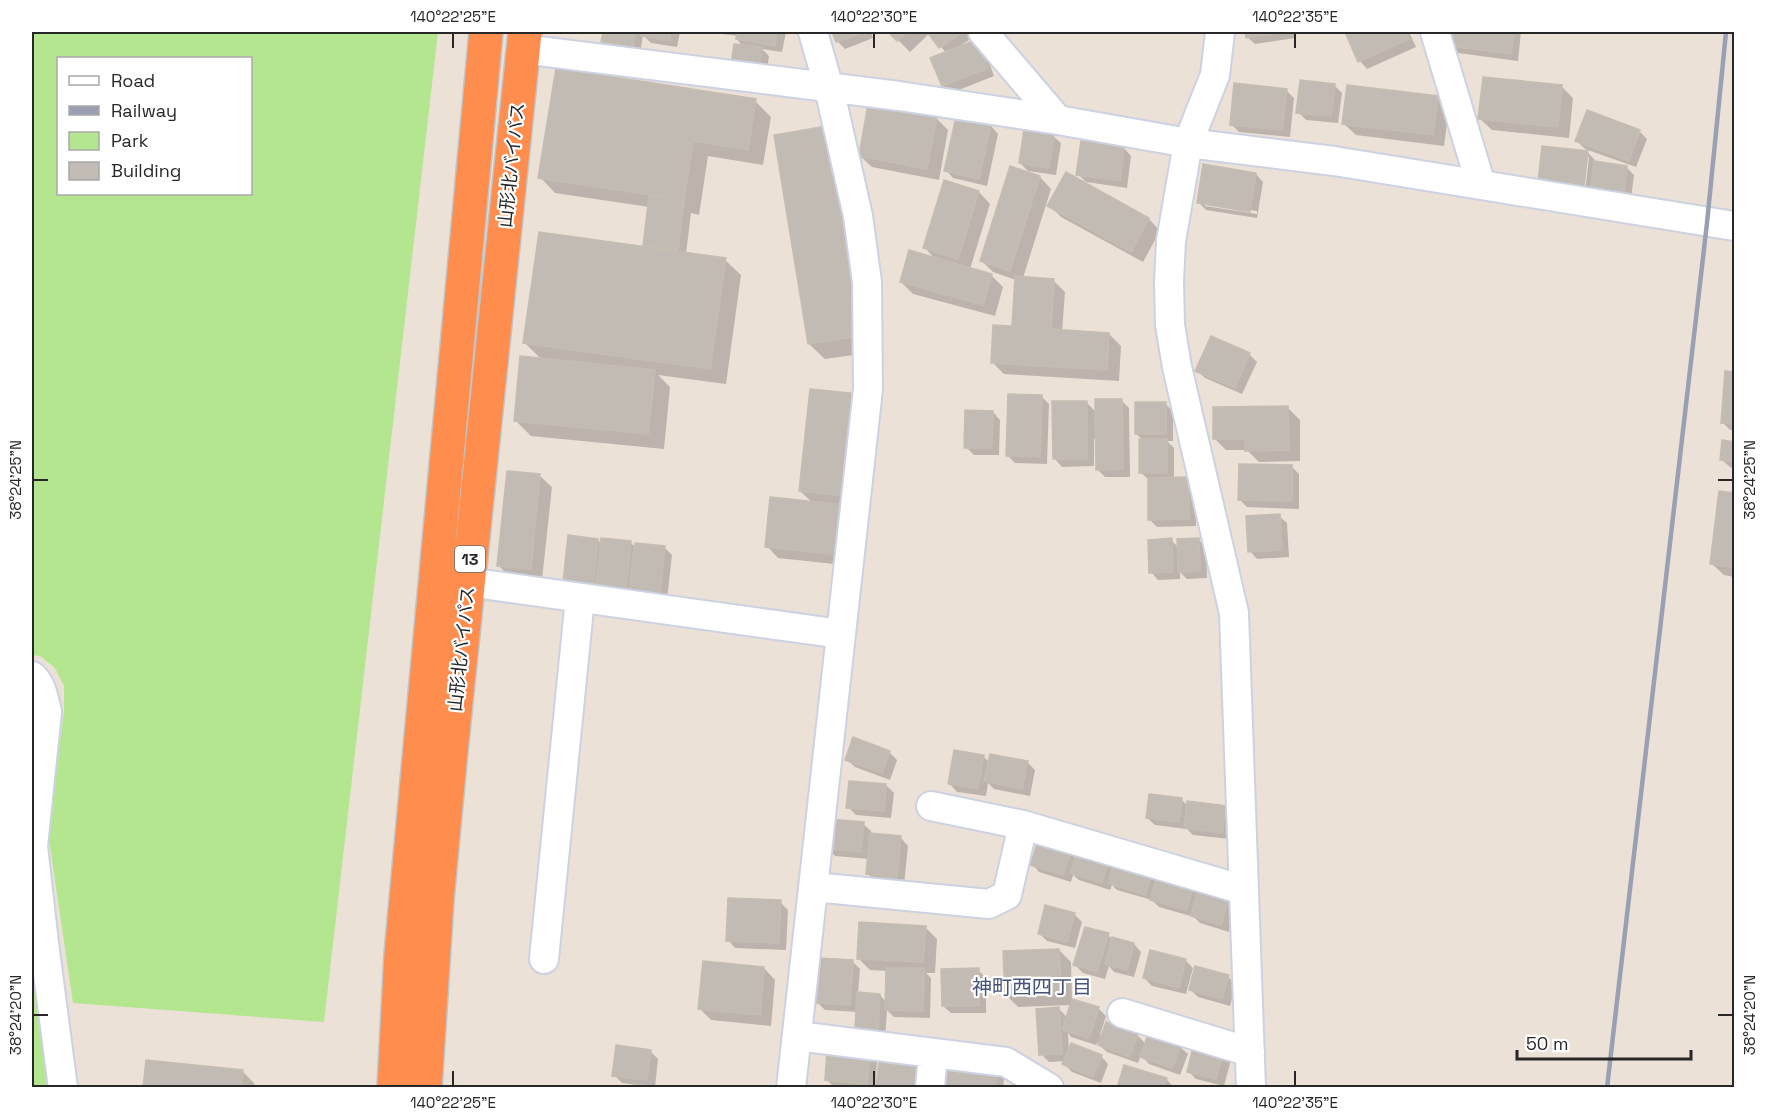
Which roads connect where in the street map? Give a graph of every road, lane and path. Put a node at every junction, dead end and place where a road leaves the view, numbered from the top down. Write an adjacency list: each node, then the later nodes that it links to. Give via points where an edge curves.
1 (486, 32): 26 (highway, 山形北バイパス / 13, via 401,955)
2 (813, 32): 7 (street)
3 (983, 32): 8 (street)
4 (1220, 32): 9 (street, via 1215,75)
5 (1435, 32): 10 (street)
6 (524, 40): 7 (street); 12 (highway, 山形北バイパス / 13)
7 (829, 88): 8 (street); 14 (street, via 858,216 867,282 868,389)
8 (1058, 120): 9 (street)
9 (1188, 143): 10 (street); 19 (street, via 1171,241 1170,326 1234,613)
10 (1480, 185): 11 (street)
11 (1734, 226)
12 (467, 582): 13 (street); 27 (highway, 山形北バイパス / 13, via 437,899)
13 (580, 598): 14 (street); 20 (street)
14 (841, 634): 18 (street)
15 (32, 676): 25 (street, via 43,694 47,712 33,846)
16 (931, 806): 17 (street)
17 (1023, 825): 18 (street, via 1007,895 988,904); 19 (street)
18 (814, 887): 22 (street)
19 (1244, 890): 23 (street)
20 (544, 959)
21 (1122, 1013): 23 (street)
22 (797, 1036): 24 (street); 28 (street)
23 (1250, 1052): 31 (street)
24 (933, 1053): 29 (street); 30 (street, via 1006,1062)
25 (63, 1088)
26 (394, 1088)
27 (425, 1088)
28 (791, 1088)
29 (930, 1088)
30 (1049, 1088)
31 (1251, 1088)

